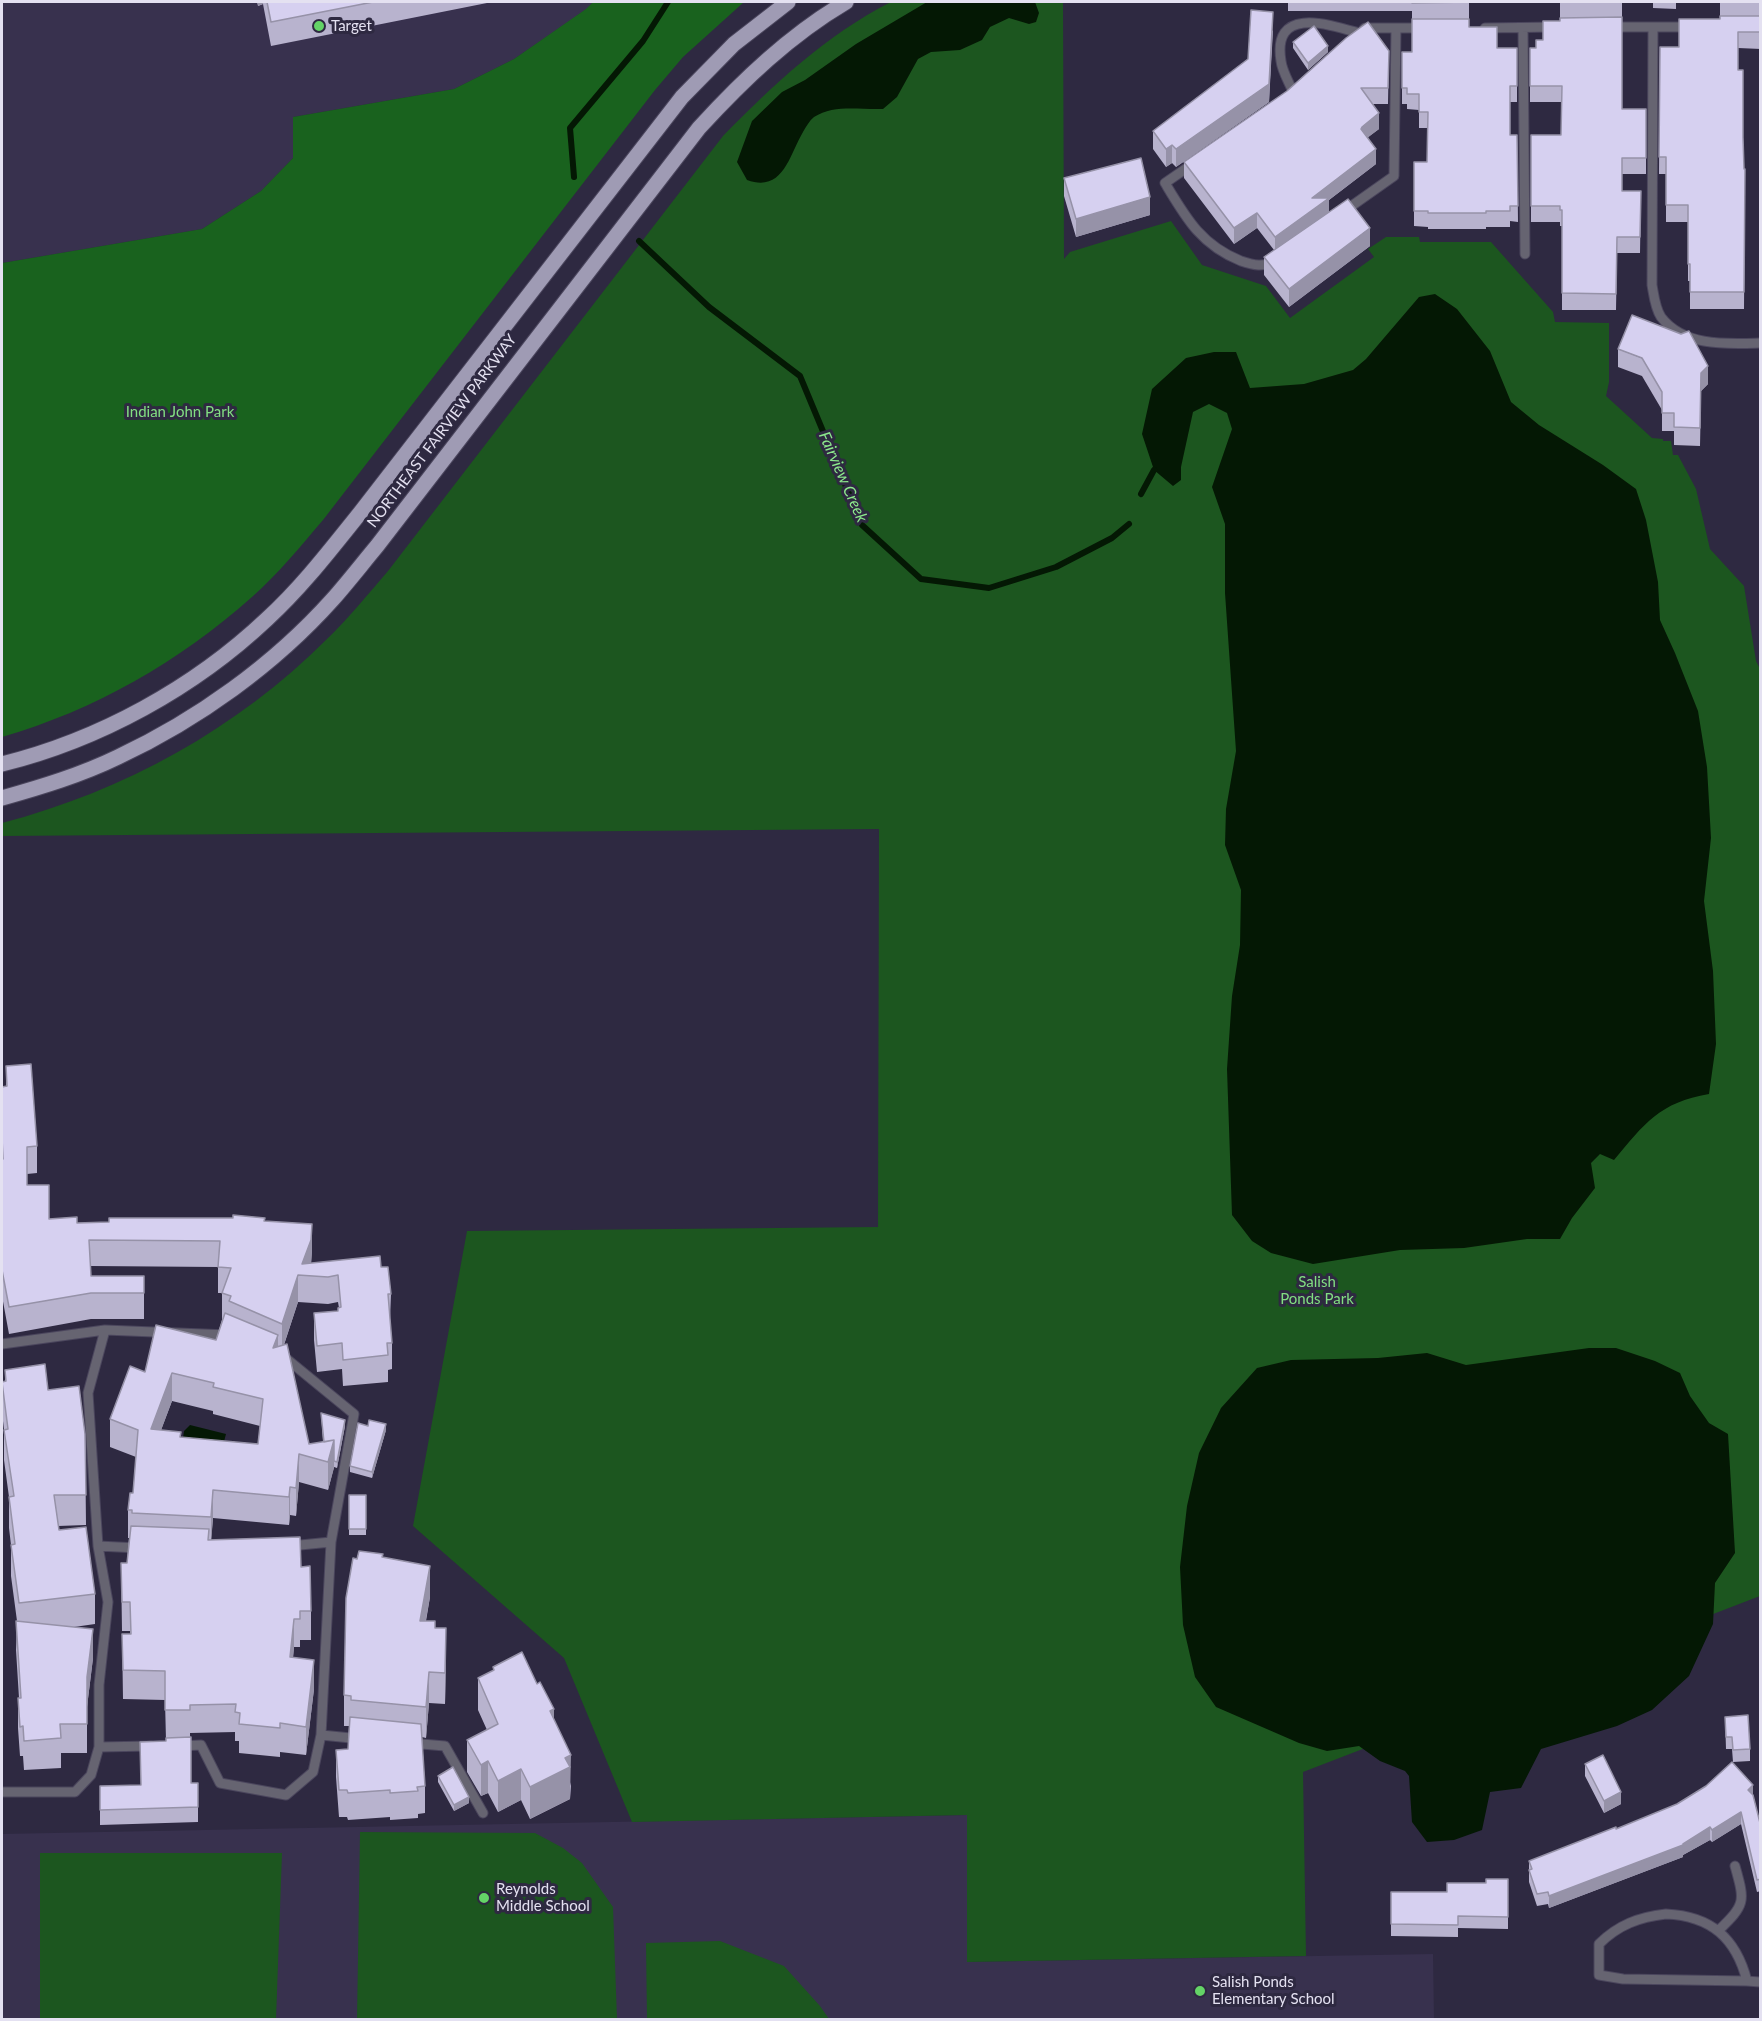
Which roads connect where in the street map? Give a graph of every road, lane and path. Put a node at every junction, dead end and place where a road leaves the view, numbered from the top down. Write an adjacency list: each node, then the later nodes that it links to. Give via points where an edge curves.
1 (789, 2): 21 (main road, NORTHEAST FAIRVIEW PARKWAY, via 734,44 682,97 360,513 268,618 208,667 142,709 72,743)
2 (846, 2): 22 (main road, NORTHEAST FAIRVIEW PARKWAY, via 767,60 699,128 376,546 332,600 285,646 233,689 117,758)
3 (1570, 27): 10 (lane)
4 (1606, 27): 5 (lane)
5 (1653, 27): 6 (lane); 20 (lane, via 1655,302 1671,327 1691,338 1713,344)
6 (1701, 27)
7 (1396, 28): 8 (lane); 11 (lane, via 1365,28); 17 (lane, via 1394,176)
8 (1431, 28)
9 (1477, 28): 10 (lane)
10 (1523, 28): 18 (lane)
11 (1359, 33): 12 (lane); 14 (lane, via 1310,23 1294,24 1283,33 1281,63)
12 (1351, 40)
13 (1301, 84): 14 (lane)
14 (1293, 92): 15 (lane)
15 (1282, 100)
16 (1204, 156): 19 (lane, via 1165,183 1187,219 1211,246 1254,266 1270,264)
17 (1337, 217)
18 (1525, 254)
19 (1280, 257)
20 (1761, 343)
21 (2, 764)
22 (2, 798)
23 (105, 1330): 24 (lane, via 224,1333); 25 (lane); 28 (lane, via 88,1393)
24 (235, 1338)
25 (2, 1344)
26 (267, 1351): 27 (lane, via 288,1359 354,1414)
27 (331, 1542): 29 (lane); 31 (lane)
28 (98, 1546): 30 (lane); 34 (lane, via 108,1602 99,1685)
29 (274, 1547)
30 (146, 1548)
31 (321, 1735): 32 (lane); 34 (lane, via 313,1772 286,1795 220,1784 201,1745)
32 (366, 1739)
33 (400, 1742): 36 (lane, via 445,1746)
34 (99, 1748): 35 (lane, via 91,1775 75,1792)
35 (2, 1792)
36 (483, 1813)
37 (1735, 1866): 38 (lane, via 1742,1904)
38 (1718, 1931): 39 (lane, via 1742,1962); 39 (lane, via 1698,1919 1678,1915 1636,1919 1611,1932 1599,1944 1599,1975)
39 (1747, 1982): 40 (lane)
40 (1761, 1982)

